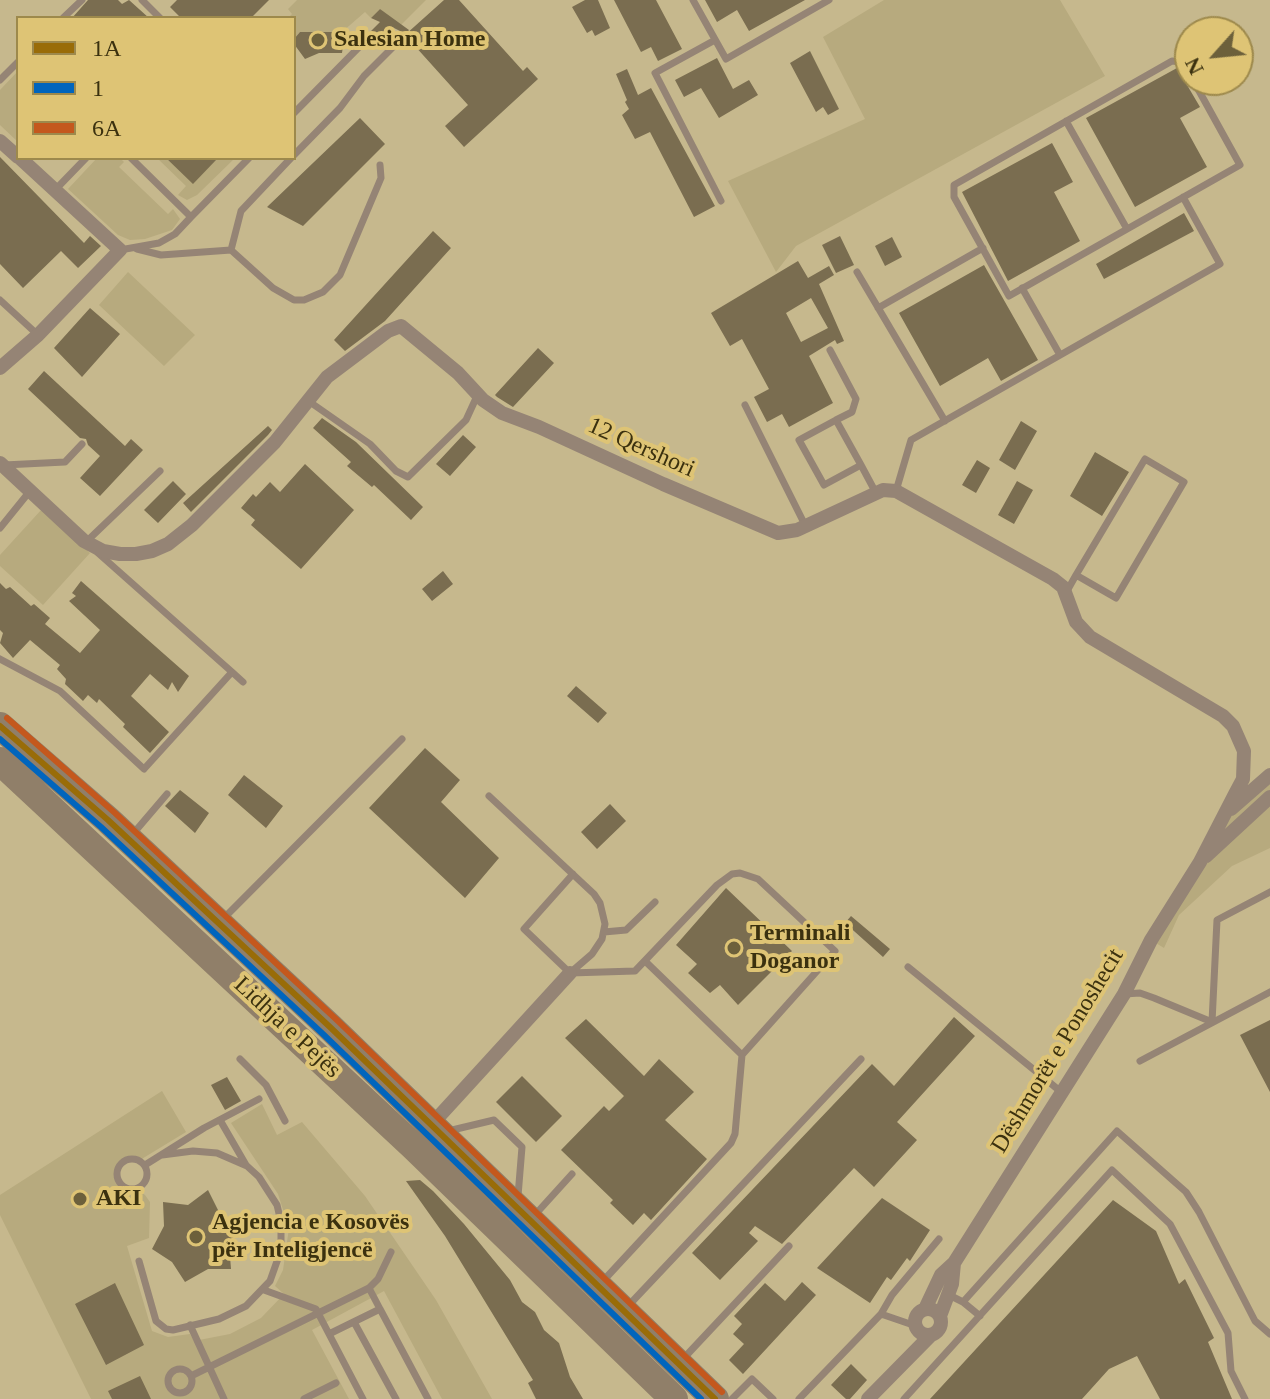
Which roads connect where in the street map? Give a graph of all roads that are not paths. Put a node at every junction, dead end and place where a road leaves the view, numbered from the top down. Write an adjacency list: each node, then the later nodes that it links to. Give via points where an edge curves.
1 (82, 0): 5 (lane)
2 (142, 0): 6 (lane)
3 (693, 0): 8 (lane)
4 (829, 0): 8 (lane, via 726,59)
5 (65, 16)
6 (158, 16)
7 (369, 37): 14 (lane)
8 (715, 40): 27 (lane, via 655,73)
9 (394, 46): 18 (lane)
10 (1174, 60): 15 (lane)
11 (16, 64): 12 (lane)
12 (0, 80)
13 (1201, 96): 26 (lane, via 1240,165)
14 (296, 111)
15 (1066, 121): 29 (lane); 30 (lane, via 954,185 952,193)
16 (0, 141): 17 (street)
17 (16, 154)
18 (296, 154)
19 (22, 160): 25 (street)
20 (84, 160): 25 (lane)
21 (133, 160): 28 (lane)
22 (247, 160): 28 (lane)
23 (290, 160): 33 (lane, via 241,211)
24 (380, 165): 33 (lane, via 381,178 346,264 323,292 304,300 283,296)
25 (55, 190): 32 (street)
26 (1183, 197): 29 (lane); 40 (lane, via 1220,264)
27 (721, 201)
28 (191, 217): 31 (lane, via 175,234)
29 (1127, 229): 35 (lane)
30 (983, 248): 35 (lane, via 1009,296); 37 (lane)
31 (137, 249): 32 (lane); 33 (lane, via 161,255)
32 (120, 250): 38 (street)
33 (231, 250)
34 (857, 272): 37 (lane)
35 (1022, 288): 40 (lane)
36 (0, 300): 38 (lane)
37 (878, 308): 46 (lane)
38 (38, 335): 41 (street)
39 (830, 350): 45 (lane, via 856,399 852,412)
40 (1060, 355): 46 (lane)
41 (0, 368)
42 (478, 394): 43 (street, 12 Qershori, via 401,326 342,365); 43 (lane, via 466,420 408,477); 54 (street, 12 Qershori, via 502,413 758,525 788,533)
43 (307, 400): 56 (street, 12 Qershori, via 275,442 168,544 120,554)
44 (745, 405): 54 (lane)
45 (836, 420): 49 (lane); 49 (lane, via 799,440 824,485)
46 (945, 421): 52 (lane, via 911,440)
47 (82, 444): 48 (lane, via 65,462)
48 (1, 464): 51 (street, 12 Qershori)
49 (861, 465): 53 (lane)
50 (160, 471): 56 (lane)
51 (30, 491): 55 (lane); 56 (street, 12 Qershori)
52 (896, 491): 53 (street, 12 Qershori); 58 (street, via 1053,579)
53 (876, 493): 54 (street, 12 Qershori)
54 (805, 525)
55 (0, 528)
56 (84, 541): 60 (lane)
57 (1076, 575): 57 (lane, via 1145,459 1184,482 1116,598); 58 (lane)
58 (1066, 593): 69 (street, via 1076,622 1090,637 1212,708 1233,726 1245,765)
59 (0, 659): 60 (lane, via 60,691 144,769)
60 (232, 672): 61 (lane)
61 (243, 682)
62 (0, 726): 70 (highway, Lidhja e Pejës)
63 (402, 739): 75 (lane)
64 (0, 761): 129 (highway, Lidhja e Pejës, via 413,1146)
65 (1270, 775): 69 (street, Dëshmorët e Ponoshecit)
66 (167, 794): 70 (lane)
67 (489, 796): 72 (lane)
68 (1270, 797): 71 (street, Dëshmorët e Ponoshecit)
69 (1224, 814): 71 (street, Dëshmorët e Ponoshecit)
70 (128, 840): 75 (highway, Lidhja e Pejës)
71 (1200, 862): 83 (street, Dëshmorët e Ponoshecit)
72 (573, 874): 76 (lane, via 600,903); 81 (lane, via 524,929)
73 (1270, 892): 84 (lane, via 1217,920)
74 (655, 902): 76 (lane, via 626,930)
75 (218, 924): 93 (highway, Lidhja e Pejës)
76 (604, 932): 81 (lane, via 592,954)
77 (645, 961): 79 (lane); 80 (lane); 85 (lane, via 717,885 740,873 758,879 835,951)
78 (908, 967): 89 (lane)
79 (635, 971): 80 (lane); 81 (lane)
80 (654, 971): 85 (lane)
81 (570, 973): 93 (street)
82 (1270, 992): 84 (lane)
83 (1124, 994): 84 (lane, via 1140,993); 89 (street, Dëshmorët e Ponoshecit)
84 (1212, 1022): 88 (lane)
85 (742, 1055): 103 (lane, via 731,1143)
86 (240, 1059): 92 (lane, via 266,1085)
87 (861, 1059): 110 (lane)
88 (1140, 1061)
89 (1060, 1091): 106 (street, Dëshmorët e Ponoshecit, via 954,1263 941,1275)
90 (259, 1099): 91 (lane)
91 (220, 1120): 94 (lane); 96 (lane)
92 (285, 1121)
93 (437, 1128): 98 (highway, Lidhja e Pejës); 98 (lane, via 494,1120 522,1147)
94 (162, 1155): 95 (lane); 96 (lane, via 217,1153)
95 (145, 1165): 95 (lane, via 147,1179 141,1187 128,1189 120,1183 118,1169 124,1161 136,1159)
96 (247, 1166): 105 (lane, via 269,1190 281,1222 279,1261)
97 (572, 1174): 98 (lane)
98 (524, 1213): 103 (highway, Lidhja e Pejës)
99 (939, 1239): 112 (lane)
100 (789, 1246): 120 (lane)
101 (391, 1252): 104 (lane)
102 (139, 1261): 116 (lane, via 156,1321 173,1330)
103 (599, 1286): 110 (highway, Lidhja e Pejës)
104 (369, 1288): 108 (lane); 111 (lane)
105 (264, 1290): 111 (lane); 116 (lane, via 236,1312)
106 (941, 1291): 107 (lane); 109 (street, Dëshmorët e Ponoshecit); 113 (street, Dëshmorët e Ponoshecit)
107 (963, 1302): 114 (lane); 119 (lane, via 1117,1131 1186,1192 1255,1321)
108 (380, 1309): 115 (lane); 128 (lane)
109 (925, 1309): 113 (street); 117 (street, Dëshmorët e Ponoshecit, via 918,1314)
110 (625, 1310): 120 (highway, Lidhja e Pejës)
111 (318, 1313): 118 (lane); 121 (lane)
112 (881, 1314): 117 (lane); 133 (lane)
113 (940, 1316): 117 (street, Dëshmorët e Ponoshecit, via 940,1328)
114 (980, 1316): 135 (lane); 136 (lane, via 1112,1170 1170,1224 1228,1333 1231,1371)
115 (354, 1322): 118 (lane); 127 (lane)
116 (190, 1325): 121 (lane)
117 (921, 1330): 134 (street, Dëshmorët e Ponoshecit, via 898,1367)
118 (329, 1334): 126 (lane)
119 (1270, 1334)
120 (679, 1363): 130 (highway, Lidhja e Pejës)
121 (208, 1367): 122 (lane); 124 (lane)
122 (191, 1376)
123 (336, 1383): 125 (lane)
124 (224, 1399)
125 (304, 1399)
126 (363, 1399)
127 (396, 1399)
128 (428, 1399)
129 (674, 1399)
130 (715, 1399)
131 (732, 1399): 132 (lane, via 752,1379)
132 (773, 1399)
133 (799, 1399)
134 (868, 1399)
135 (904, 1399)
136 (1245, 1399)

